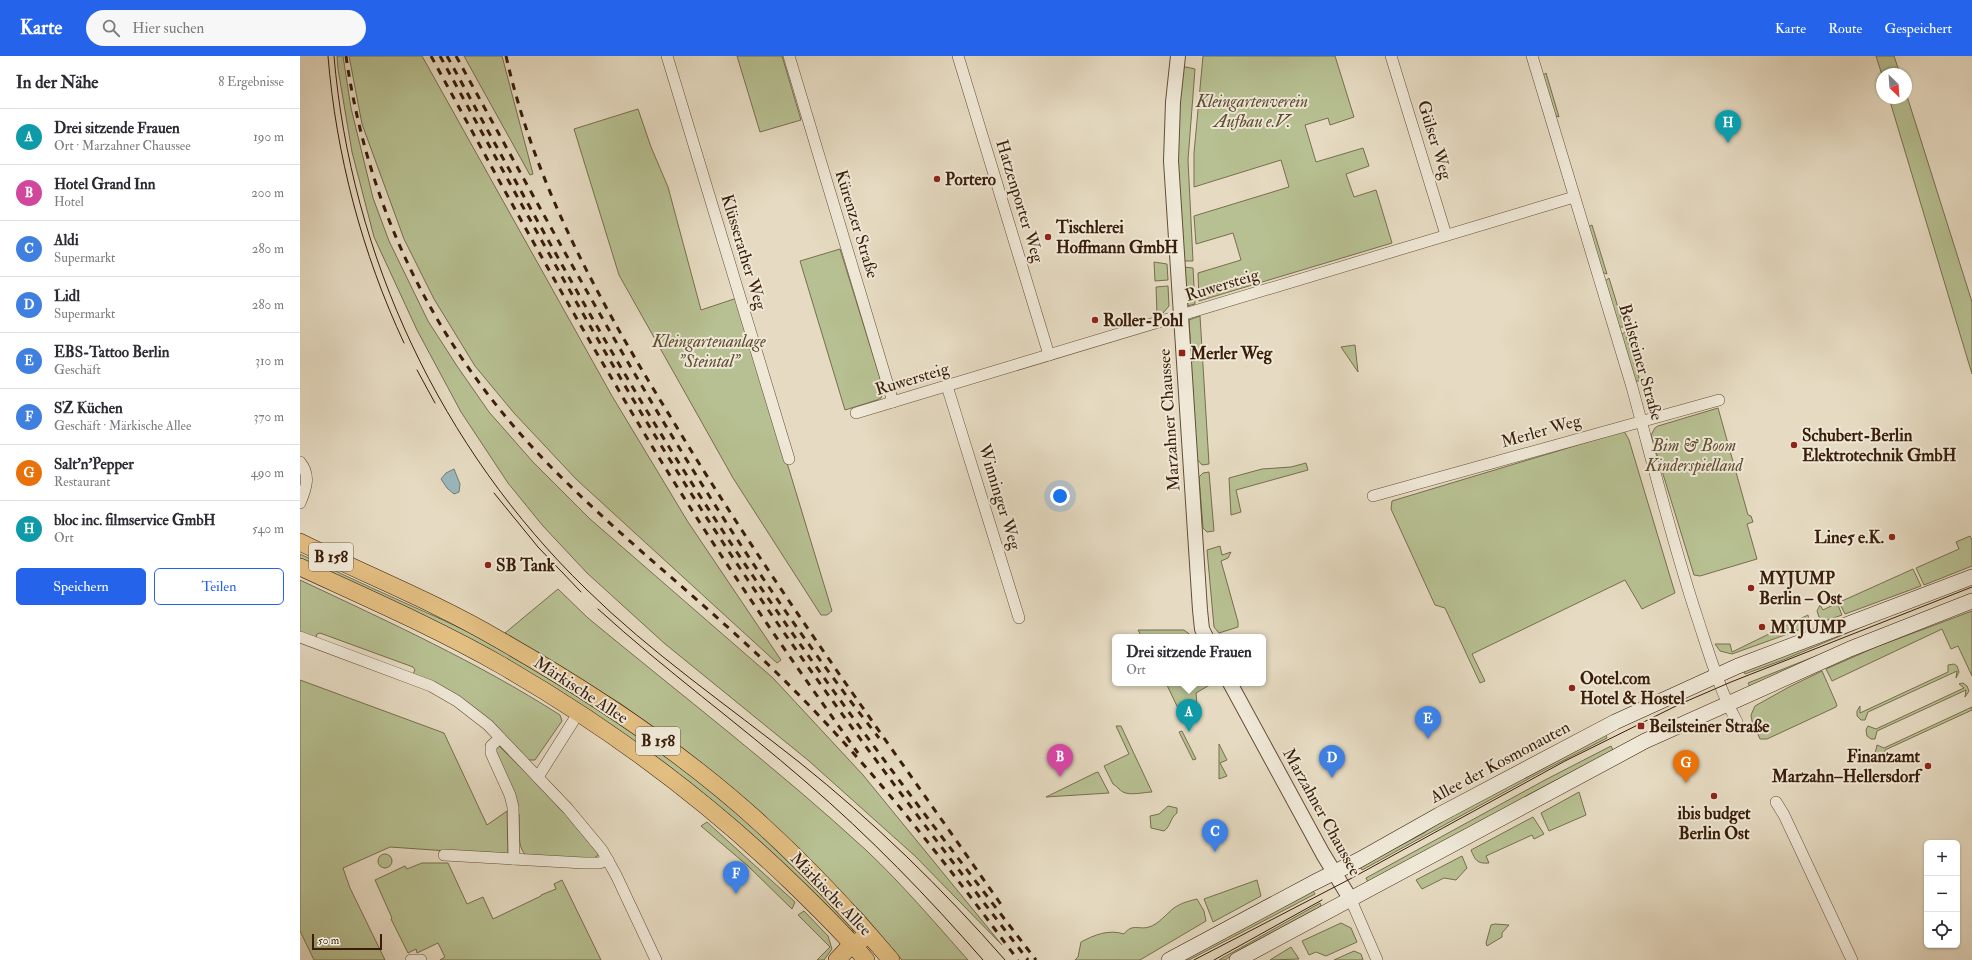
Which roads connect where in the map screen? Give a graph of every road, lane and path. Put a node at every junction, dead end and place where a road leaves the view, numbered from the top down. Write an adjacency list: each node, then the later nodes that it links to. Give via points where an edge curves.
1 (667, 56): 16 (street, Klüsserather Weg)
2 (788, 56): 13 (street, Kürenzer Straße)
3 (958, 56): 10 (street, Hatzenporter Weg)
4 (1178, 56): 9 (street, Marzahner Chaussee, via 1171,161)
5 (1391, 56): 8 (street, Gülser Weg)
6 (1532, 56): 7 (street, Beilsteiner Straße)
7 (1574, 197): 8 (street, Ruwersteig); 15 (street, Beilsteiner Straße)
8 (1446, 235): 9 (street, Ruwersteig)
9 (1180, 315): 10 (street, Ruwersteig); 25 (street, Marzahner Chaussee, via 1200,610)
10 (1049, 355): 11 (street, Ruwersteig)
11 (948, 386): 13 (street, Ruwersteig); 24 (street, Winninger Weg)
12 (1719, 400): 15 (street, Merler Weg)
13 (893, 402): 14 (street, Ruwersteig)
14 (856, 413)
15 (1640, 420): 18 (street, Merler Weg); 27 (street, Beilsteiner Straße, via 1690,595)
16 (789, 459)
17 (300, 462): 19 (street, via 307,483)
18 (1373, 496)
19 (300, 503)
20 (300, 542): 40 (main road, Märkische Allee / B 158, via 497,638 570,681 624,717 705,777 761,824 816,876)
21 (300, 567): 30 (main road, Märkische Allee / B 158, via 461,644)
22 (1972, 577): 27 (main road, Allee der Kosmonauten)
23 (1972, 601): 29 (main road, via 1850,648)
24 (1019, 618)
25 (1204, 634)
26 (300, 637): 32 (street, via 431,686 471,711)
27 (1716, 675): 29 (street, Beilsteiner Straße); 38 (main road, Allee der Kosmonauten, via 1615,722)
28 (1232, 686): 38 (street, Marzahner Chaussee)
29 (1729, 704): 31 (street, Beilsteiner Straße); 39 (main road, via 1645,741)
30 (579, 712): 33 (street, Märkische Allee); 41 (main road, Märkische Allee / B 158, via 640,754 708,808 770,862)
31 (1737, 722)
32 (500, 738): 33 (street); 36 (street, via 491,746 491,753 513,807)
33 (538, 776): 37 (street, via 591,836)
34 (1776, 802): 50 (street)
35 (444, 855): 36 (street)
36 (514, 860): 37 (street, via 599,864)
37 (608, 860): 44 (street)
38 (1334, 873): 39 (street, Marzahner Chaussee); 47 (main road, Allee der Kosmonauten)
39 (1351, 900): 48 (main road); 49 (street, Marzahner Chaussee)
40 (870, 935): 41 (main road); 46 (main road, Märkische Allee / B 158)
41 (859, 954): 45 (main road)
42 (411, 960): 43 (street)
43 (421, 960)
44 (656, 960)
45 (836, 960)
46 (891, 960)
47 (1169, 960)
48 (1237, 960)
49 (1377, 960)
50 (1852, 960)

